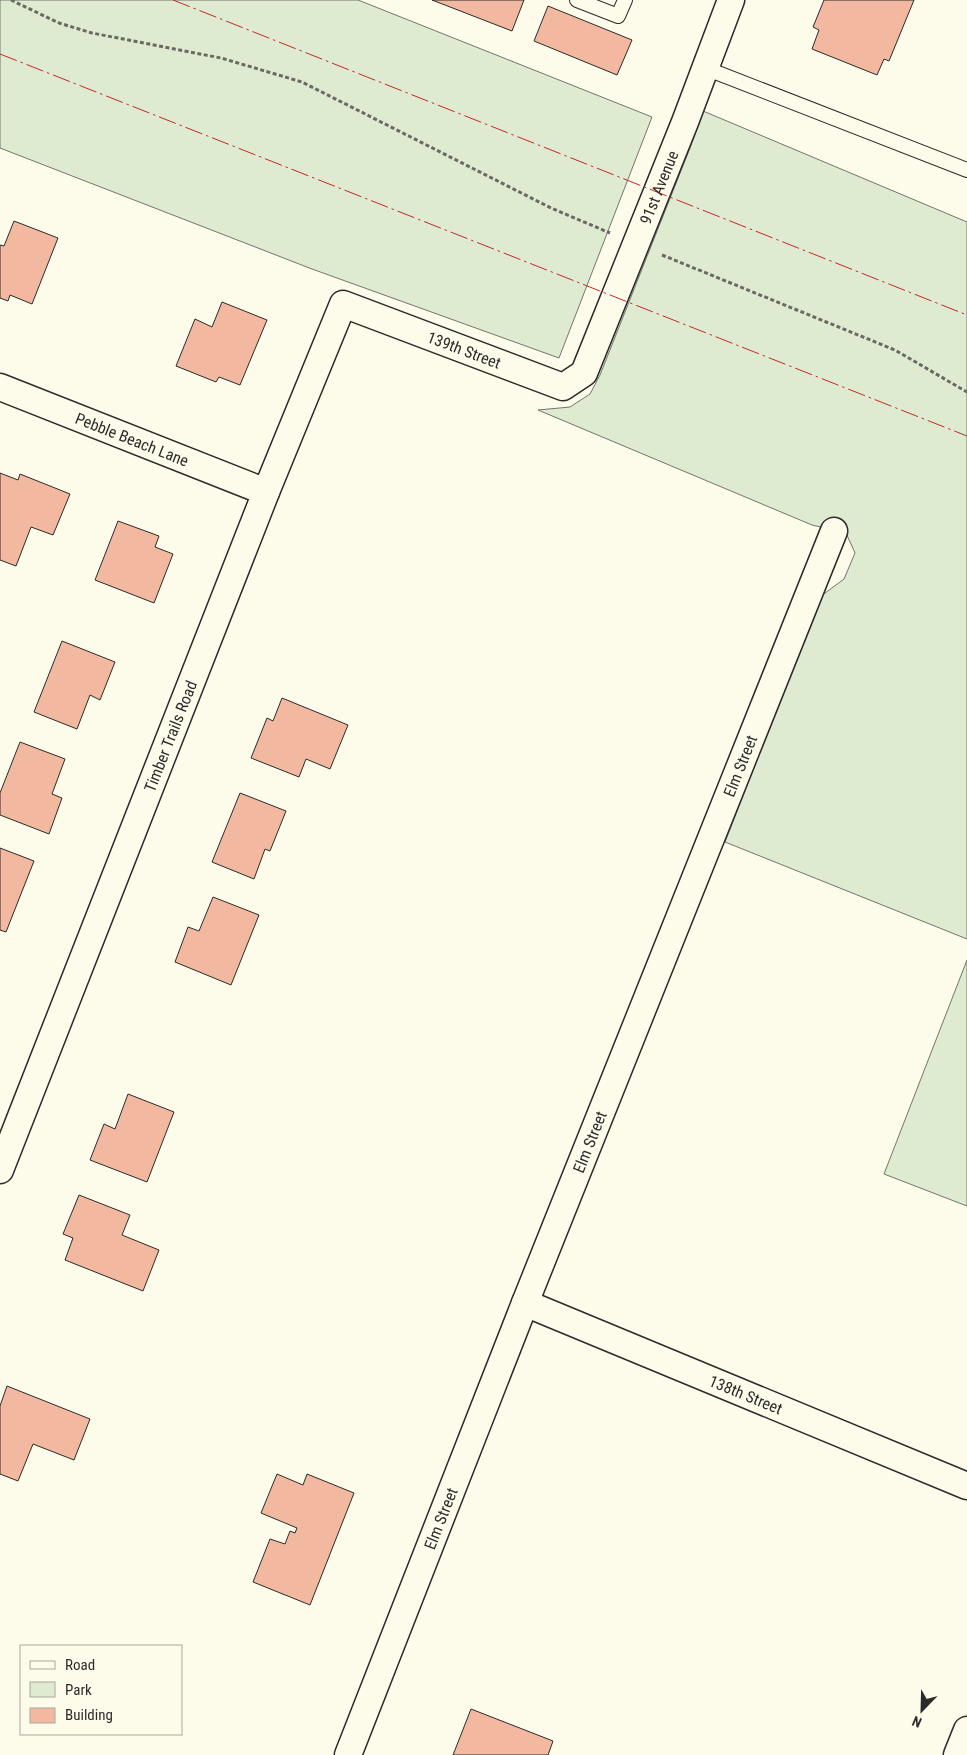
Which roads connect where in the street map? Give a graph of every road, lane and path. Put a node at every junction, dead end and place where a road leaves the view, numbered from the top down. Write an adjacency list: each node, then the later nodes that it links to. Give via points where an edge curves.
1 (11, 0): 7 (path, via 92,33 221,58 302,82 551,208)
2 (577, 0): 3 (lane, via 618,16)
3 (625, 0)
4 (731, 0): 5 (street, 91st Avenue)
5 (705, 68): 6 (lane); 7 (street, 91st Avenue)
6 (967, 170)
7 (636, 244): 9 (street, 91st Avenue); 11 (path, via 895,350)
8 (343, 304): 9 (street, 139th Street, via 563,387); 12 (street, Timber Trails Road)
9 (584, 373)
10 (0, 387): 12 (street, Pebble Beach Lane)
11 (967, 392)
12 (266, 492): 14 (street, Timber Trails Road)
13 (834, 531): 15 (street, Elm Street)
14 (0, 1170)
15 (525, 1304): 16 (street, 138th Street); 18 (street, Elm Street)
16 (967, 1486)
17 (967, 1730): 19 (street)
18 (348, 1755)
19 (957, 1755)

